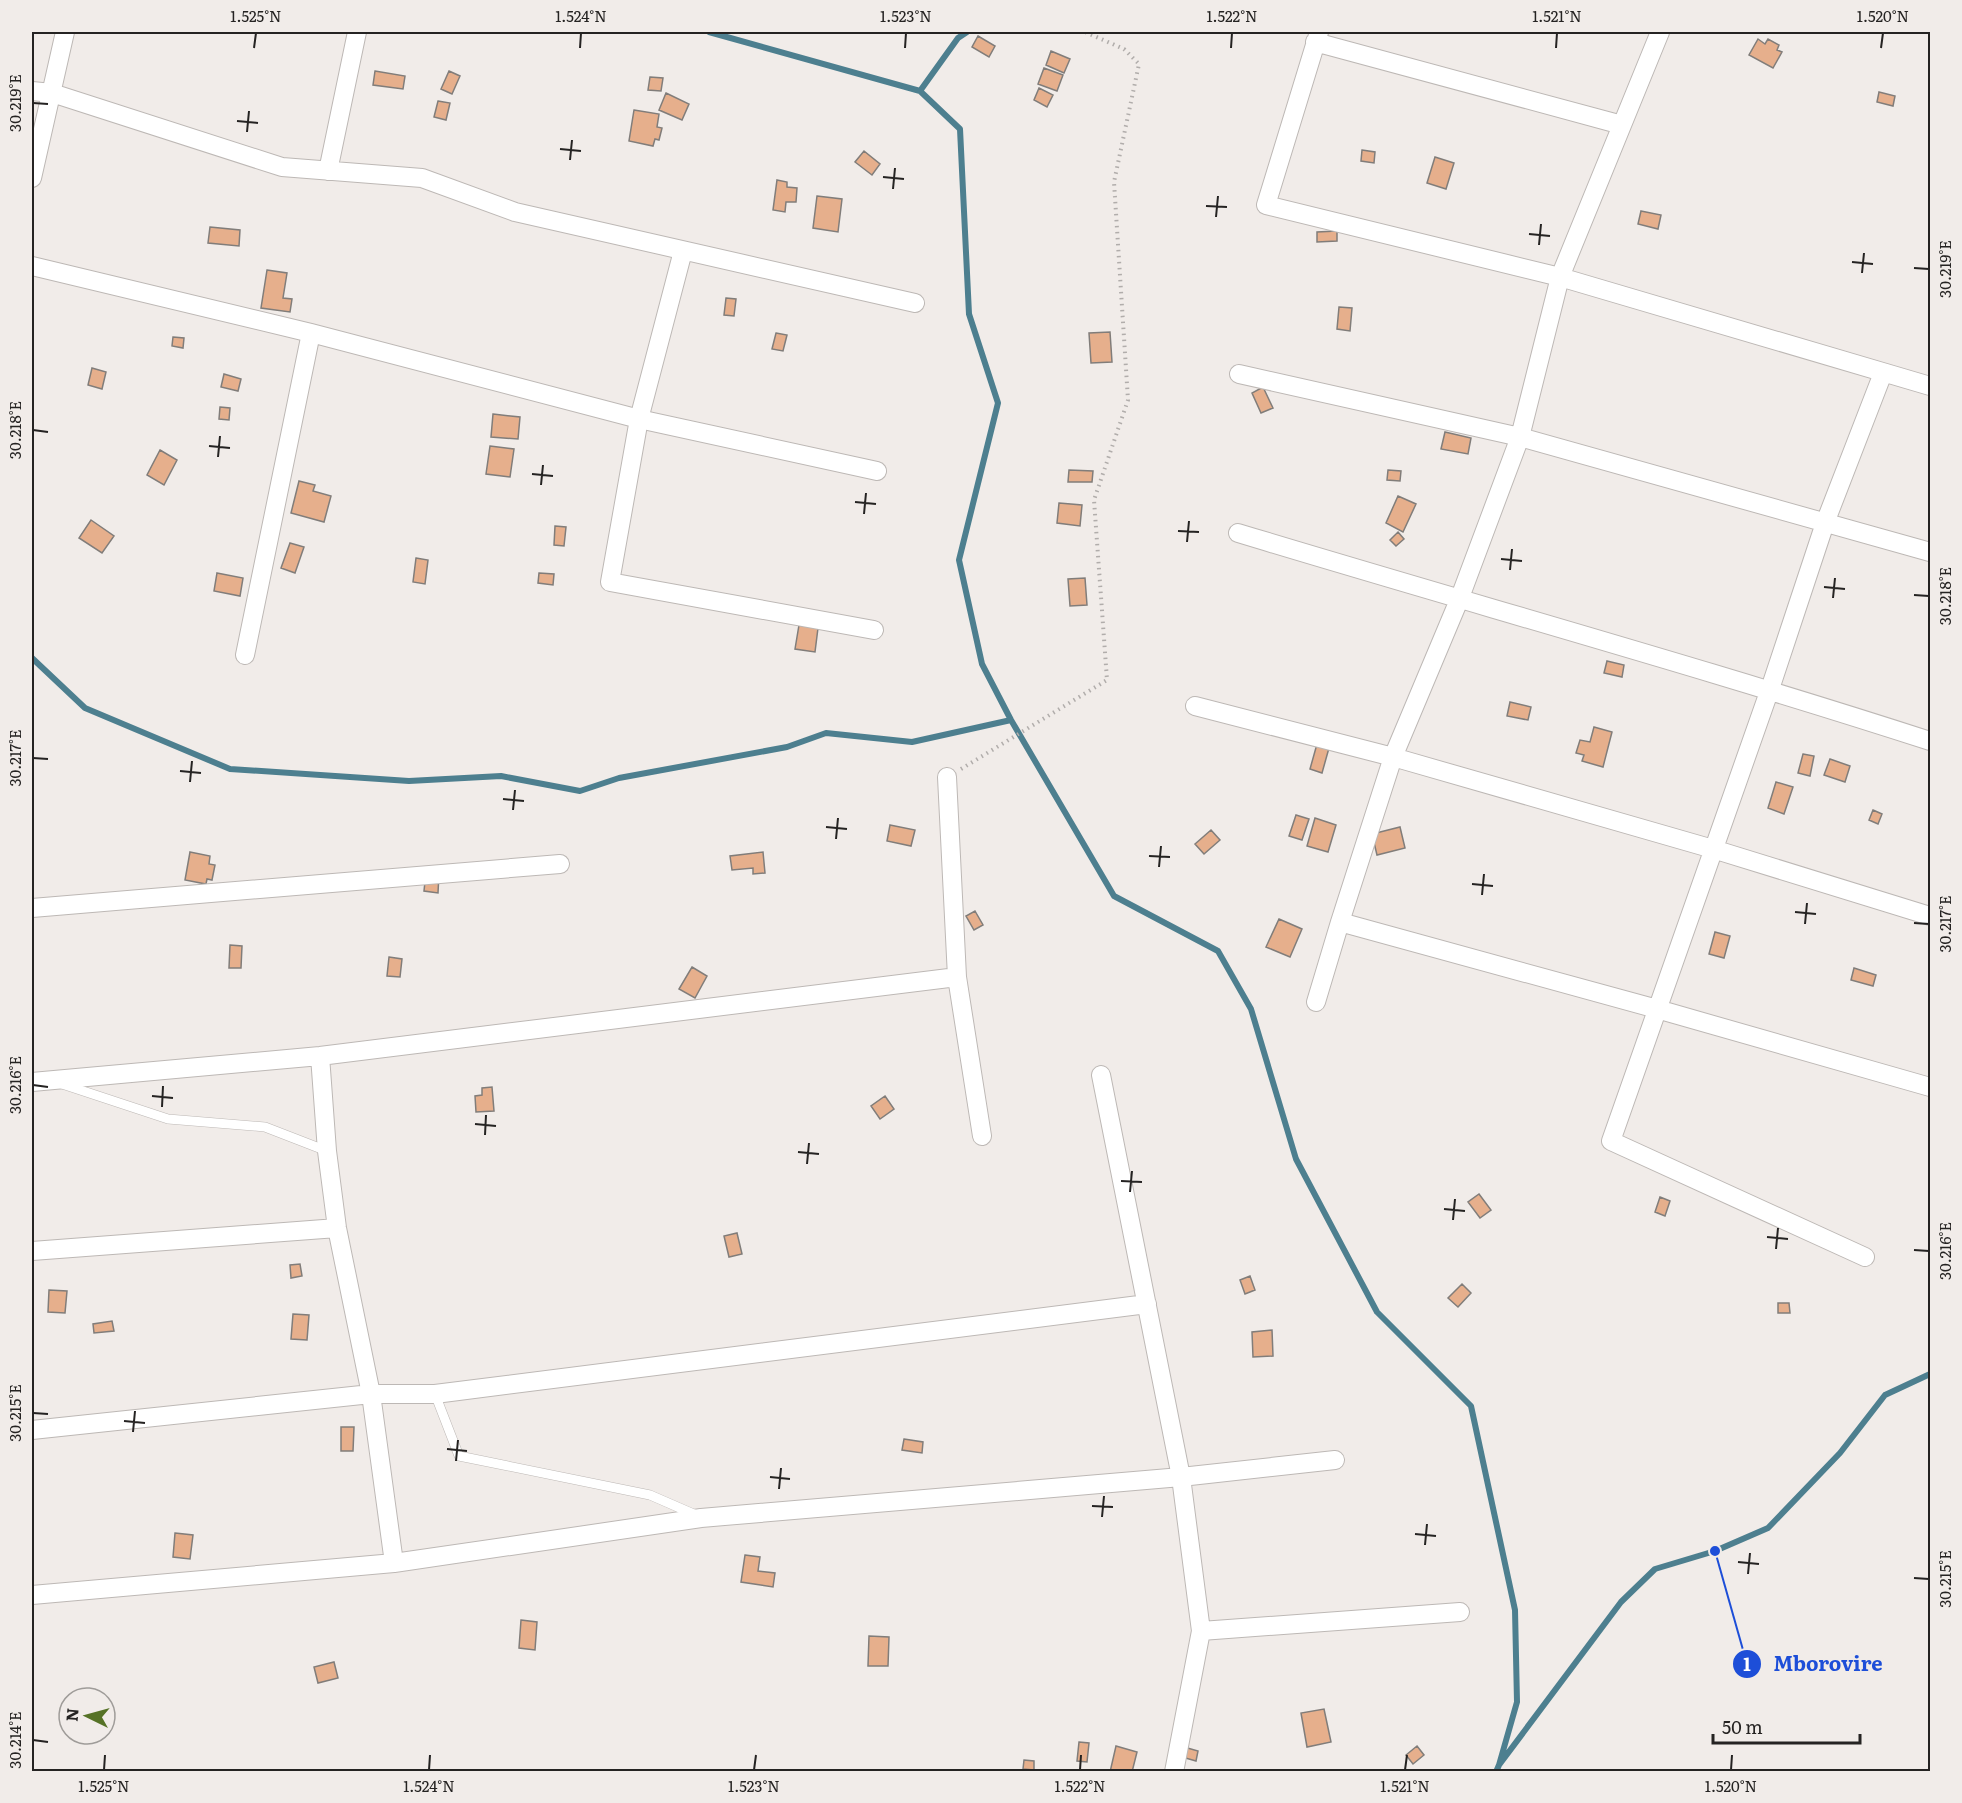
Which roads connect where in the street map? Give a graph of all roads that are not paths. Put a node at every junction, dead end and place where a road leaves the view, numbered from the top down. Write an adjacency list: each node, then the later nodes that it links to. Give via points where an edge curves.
1 (65, 32): 6 (street)
2 (357, 32): 8 (street)
3 (1660, 32): 7 (street)
4 (1317, 37): 7 (street); 12 (street, via 1266,205)
5 (32, 91): 6 (street)
6 (52, 93): 8 (street, via 282,167); 9 (street)
7 (1622, 125): 12 (street)
8 (328, 171): 10 (street, via 422,178 515,212)
9 (32, 178)
10 (683, 251): 13 (street); 18 (street)
11 (32, 266): 14 (street)
12 (1560, 277): 15 (street); 19 (street)
13 (915, 303)
14 (311, 333): 18 (street); 26 (street)
15 (1883, 373): 17 (street); 21 (street)
16 (1239, 374): 19 (street)
17 (1930, 386)
18 (639, 419): 20 (street); 25 (street, via 610,582)
19 (1520, 437): 21 (street); 24 (street)
20 (877, 471)
21 (1825, 523): 23 (street); 27 (street)
22 (1238, 533): 24 (street)
23 (1930, 552)
24 (1459, 600): 27 (street); 30 (street)
25 (874, 630)
26 (245, 655)
27 (1770, 689): 29 (street); 32 (street)
28 (1195, 706): 30 (street)
29 (1930, 741)
30 (1393, 757): 32 (street); 36 (street)
31 (947, 777): 37 (street)
32 (1713, 849): 35 (street); 39 (street)
33 (560, 864): 34 (street)
34 (32, 908)
35 (1930, 916)
36 (1340, 922): 38 (street); 39 (street)
37 (957, 977): 40 (street); 45 (street)
38 (1316, 1002)
39 (1657, 1009): 44 (street); 49 (street, via 1611,1141)
40 (320, 1056): 42 (street); 46 (street)
41 (1101, 1075): 50 (street)
42 (51, 1080): 43 (street); 46 (lane, via 168,1119 265,1127)
43 (32, 1082)
44 (1930, 1087)
45 (982, 1136)
46 (327, 1151): 47 (street)
47 (338, 1228): 48 (street); 51 (street)
48 (32, 1251)
49 (1865, 1257)
50 (1147, 1304): 52 (street); 55 (street)
51 (371, 1394): 52 (street); 53 (street); 57 (street)
52 (435, 1394): 56 (lane, via 459,1456 650,1495)
53 (32, 1430)
54 (1335, 1460): 55 (street)
55 (1181, 1477): 56 (street); 60 (street)
56 (701, 1518): 57 (street)
57 (394, 1563): 58 (street)
58 (32, 1596)
59 (1460, 1612): 60 (street)
60 (1201, 1631): 61 (street)
61 (1174, 1772)

